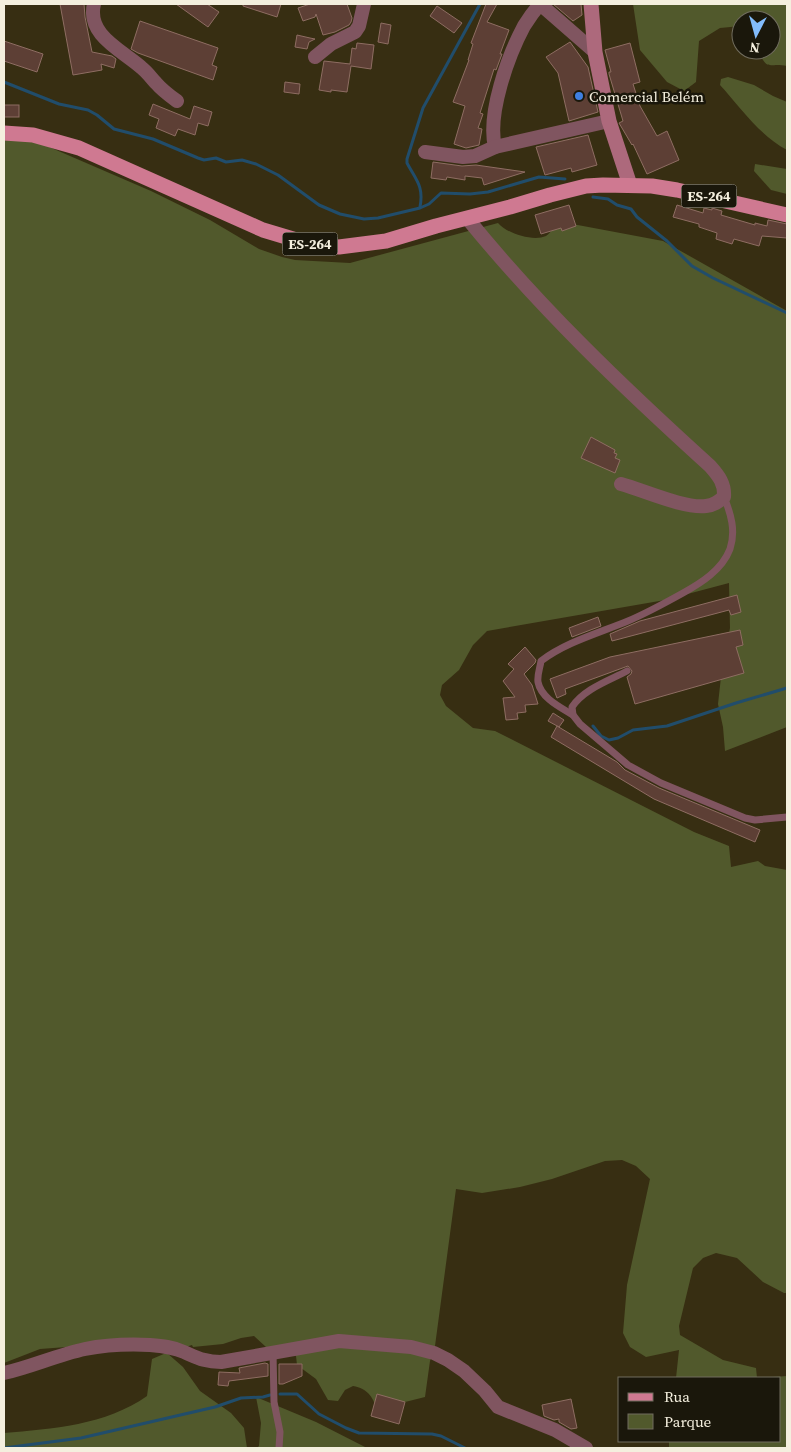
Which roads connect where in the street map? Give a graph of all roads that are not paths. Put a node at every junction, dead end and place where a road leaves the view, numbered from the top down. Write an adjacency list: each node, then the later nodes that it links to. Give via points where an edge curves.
1 (94, 4): 7 (street, via 94,19 102,36 144,69 162,90)
2 (364, 4): 6 (street, via 355,32 331,44)
3 (540, 4): 5 (street); 10 (street, via 525,25 500,90 494,117)
4 (591, 4): 5 (street)
5 (595, 52): 8 (street)
6 (315, 57)
7 (177, 101)
8 (609, 120): 10 (street); 12 (street)
9 (4, 133): 14 (main road, ES-264, via 33,135 79,148 263,230 313,245 386,241)
10 (495, 147): 11 (street, via 475,156 463,157)
11 (425, 152)
12 (630, 185): 13 (main road, ES-264, via 677,190); 14 (main road, ES-264, via 586,186)
13 (787, 215)
14 (467, 218): 16 (street, via 503,262 625,388 719,476)
15 (621, 484): 16 (street, via 685,504 705,506)
16 (724, 497): 18 (lane, via 732,516 730,550 710,576 655,608 565,647 541,661 540,689 556,705)
17 (627, 671): 18 (lane, via 582,694 572,707)
18 (573, 715): 19 (lane, via 628,764 662,783 745,818)
19 (787, 817)
20 (273, 1352): 21 (street, via 211,1362 169,1347 106,1347 86,1349); 22 (lane); 23 (street, via 339,1341 411,1347 434,1353 464,1371 498,1407 555,1430)
21 (4, 1373)
22 (279, 1448)
23 (586, 1448)

